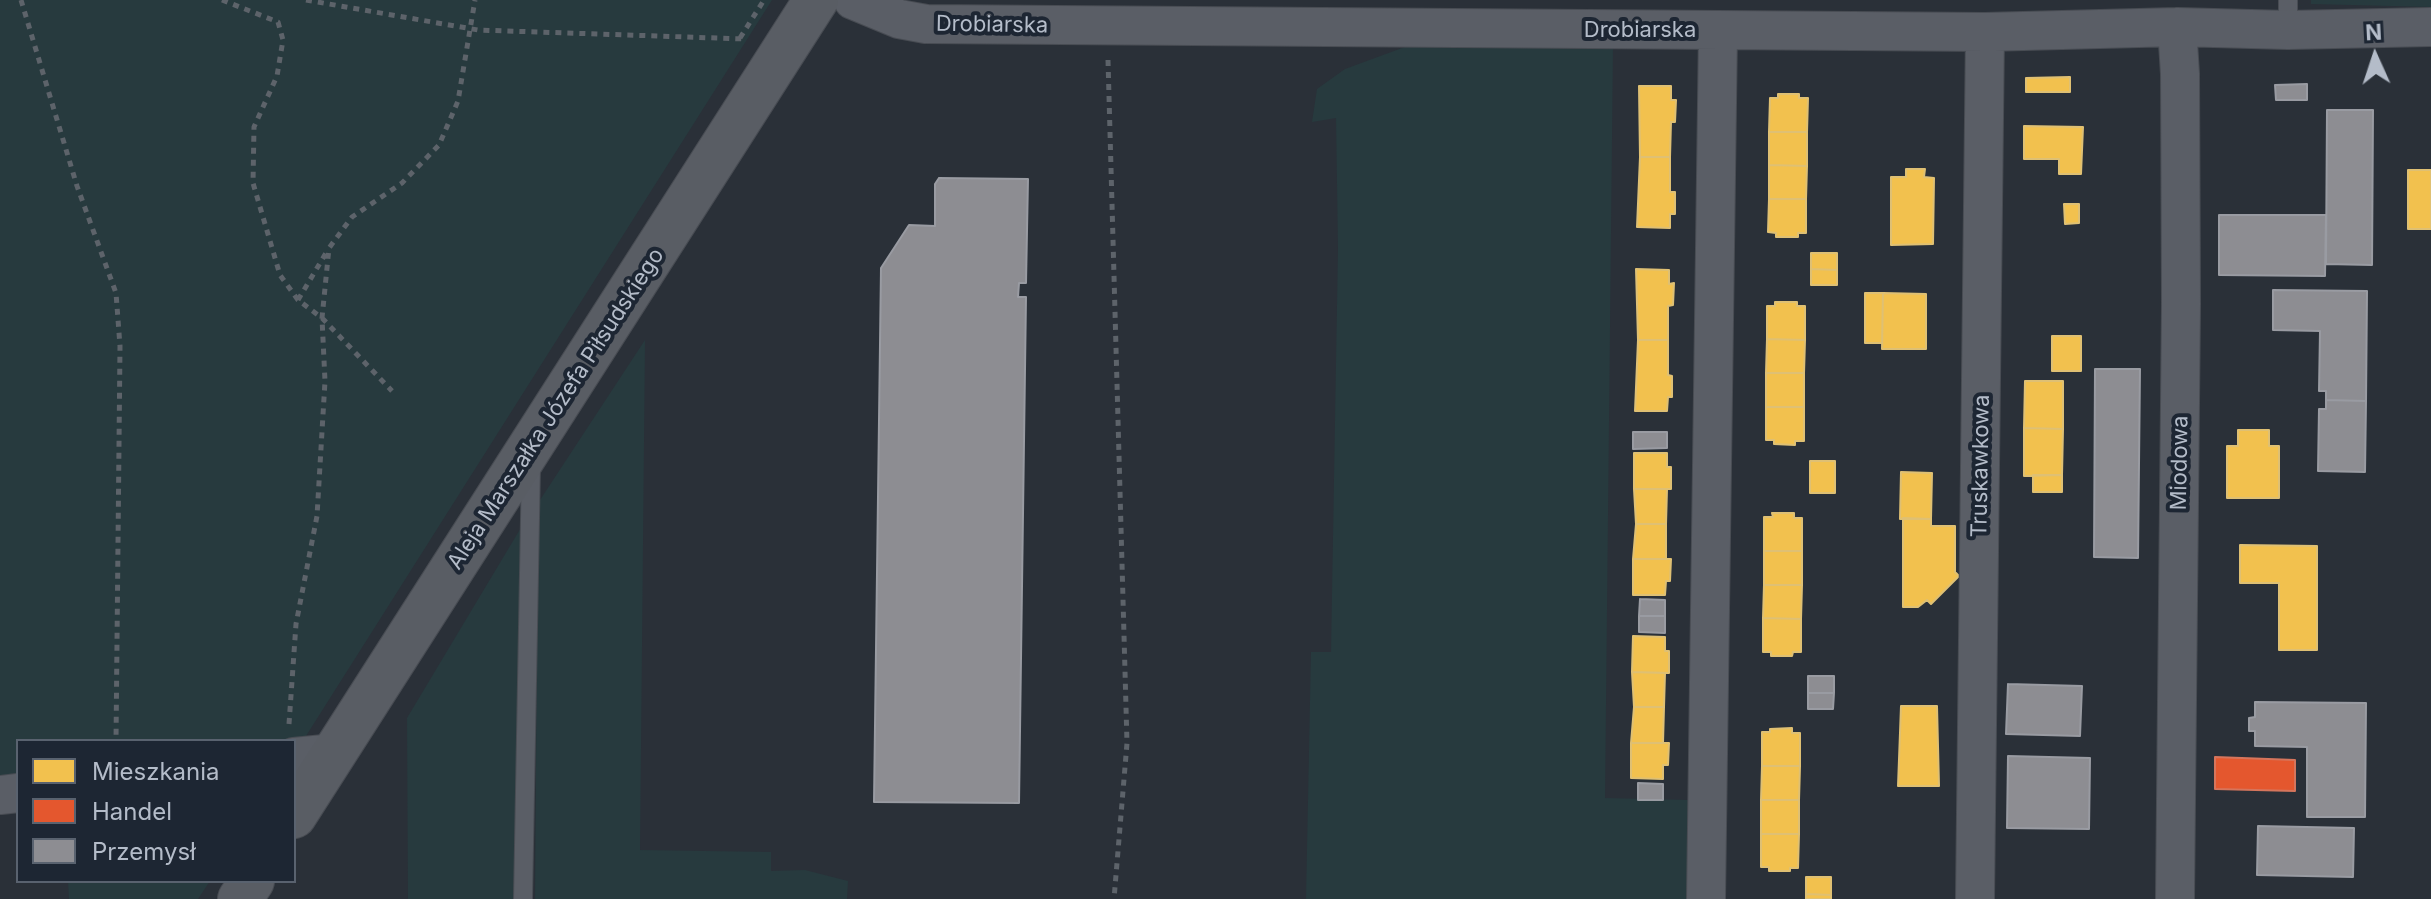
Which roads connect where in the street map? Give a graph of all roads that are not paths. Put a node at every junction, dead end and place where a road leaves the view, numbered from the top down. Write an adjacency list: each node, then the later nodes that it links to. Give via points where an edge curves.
1 (816, 0): 8 (main road, Aleja Marszałka Józefa Piłsudskiego)
2 (853, 0): 6 (street, Drobiarska, via 926,24)
3 (2288, 15): 4 (street, Drobiarska); 5 (street, Drobiarska)
4 (2177, 27): 7 (street, Drobiarska); 14 (street, Miodowa, via 2181,304)
5 (2431, 27)
6 (1718, 31): 7 (street, Drobiarska); 12 (street)
7 (1985, 32): 13 (street, Truskawkowa)
8 (531, 449): 9 (main road, Aleja Marszałka Józefa Piłsudskiego); 11 (lane)
9 (306, 746): 10 (main road, Aleja Marszałka Józefa Piłsudskiego)
10 (296, 804)
11 (523, 899)
12 (1706, 899)
13 (1975, 899)
14 (2175, 899)

